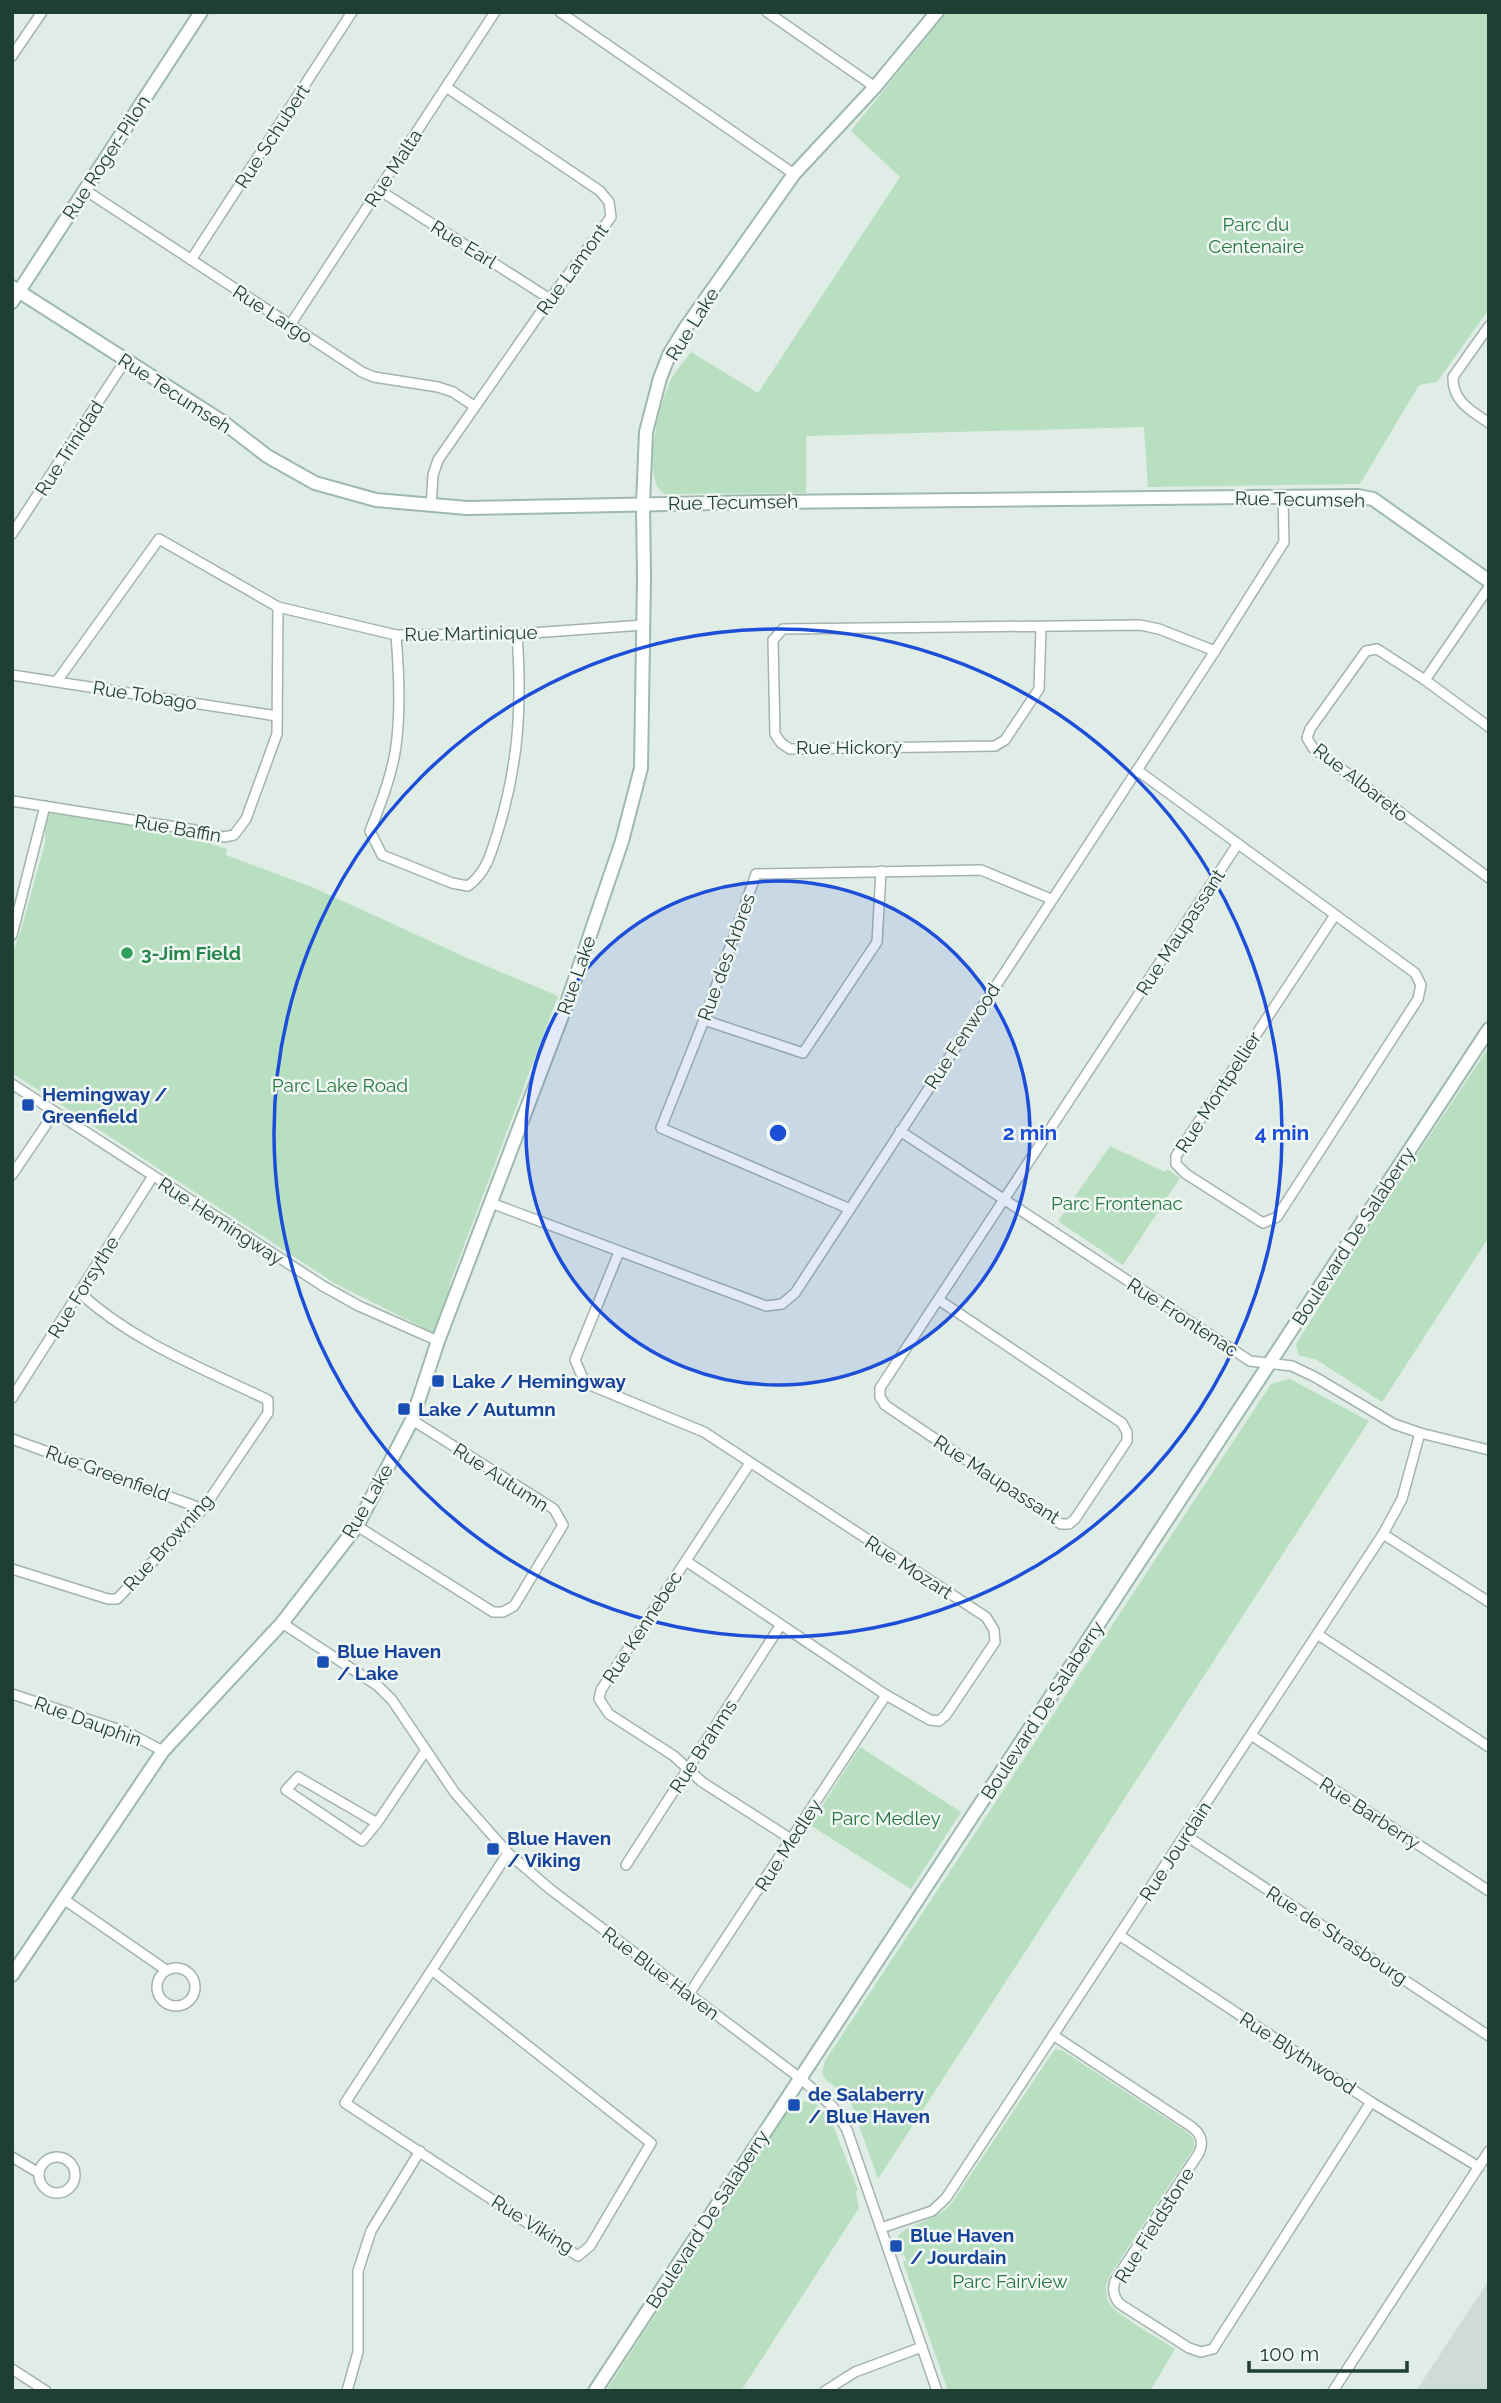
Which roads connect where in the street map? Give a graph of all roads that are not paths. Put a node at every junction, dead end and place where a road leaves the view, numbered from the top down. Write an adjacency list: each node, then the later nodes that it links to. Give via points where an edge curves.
1 (42, 12): 8 (street)
2 (201, 12): 12 (street, Rue Roger-Pilon)
3 (352, 12): 14 (street, Rue Schubert)
4 (495, 12): 9 (street, Rue Malta)
5 (560, 12): 11 (street)
6 (767, 12): 10 (street)
7 (937, 12): 10 (street, Rue Lake)
8 (12, 56)
9 (446, 87): 13 (street, Rue Malta); 16 (street, Rue Lamont, via 600,191 609,202 611,217)
10 (875, 87): 11 (street, Rue Lake)
11 (794, 174): 23 (street, Rue Lake, via 670,353 646,432)
12 (85, 190): 14 (street, Rue Largo); 15 (street, Rue Roger-Pilon)
13 (379, 190): 16 (street, Rue Earl); 17 (street, Rue Malta)
14 (191, 260): 17 (street, Rue Largo)
15 (15, 293): 19 (street, Rue Tecumseh)
16 (550, 299): 20 (street, Rue Lamont)
17 (290, 325): 20 (street, Rue Largo, via 362,372 453,392)
18 (1489, 326): 21 (street, via 1453,377 1453,385 1462,404)
19 (125, 361): 24 (street, Rue Tecumseh, via 315,484 376,500); 25 (street, Rue Trinidad)
20 (474, 406): 24 (street, Rue Lamont, via 438,460)
21 (1489, 423)
22 (1283, 498): 23 (street, Rue Tecumseh); 26 (street, Rue Tecumseh, via 1373,499); 33 (street, Rue Fenwood, via 1284,542)
23 (643, 504): 24 (street, Rue Tecumseh); 29 (street, Rue Lake)
24 (431, 506)
25 (12, 534)
26 (1489, 580)
27 (1489, 587): 35 (street)
28 (278, 607): 32 (street, Rue Martinique); 36 (street, Rue Martinique, via 159,538); 37 (street, Rue Baffin)
29 (644, 625): 31 (street, Rue Martinique); 56 (street, Rue Lake, via 641,768 622,841)
30 (1041, 628): 30 (street, Rue Hickory, via 783,629 773,640 775,734 790,749 995,746 1005,740 1039,689); 33 (street, Rue Hickory, via 1140,625)
31 (516, 634): 32 (street, Rue Martinique); 32 (street, via 520,697 516,757 486,867 468,886 382,855 370,831 396,746)
32 (396, 635)
33 (1215, 652): 39 (street, Rue Fenwood)
34 (12, 675): 36 (street, Rue Tobago)
35 (1425, 680): 38 (street, Rue Albareto); 44 (street, Rue Albareto, via 1377,649 1366,651 1307,738 1313,748)
36 (57, 681): 37 (street, Rue Tobago)
37 (277, 716): 41 (street, Rue Baffin, via 277,734 246,819 231,836)
38 (1489, 727)
39 (1136, 770): 42 (street, Rue Montpellier); 45 (street, Rue Fenwood)
40 (12, 801): 41 (street, Rue Baffin)
41 (45, 806): 47 (street)
42 (1237, 845): 46 (street, Rue Montpellier); 55 (street, Rue Maupassant)
43 (881, 872): 45 (street, Rue des Arbres, via 981,870); 48 (street, Rue des Arbres, via 756,874); 48 (street, via 877,942 803,1053)
44 (1489, 878)
45 (1051, 899): 52 (street, Rue Fenwood)
46 (1335, 915): 46 (street, Rue Montpellier, via 1415,973 1421,985 1418,999 1277,1217 1263,1223 1186,1174 1176,1164 1176,1156)
47 (12, 934)
48 (704, 1020): 57 (street, Rue des Arbres, via 661,1128)
49 (1489, 1029): 62 (street, Boulevard De Salaberry)
50 (12, 1084): 51 (street, Rue Hemingway)
51 (54, 1113): 53 (street); 54 (street, Rue Hemingway)
52 (900, 1131): 55 (street, Rue Frontenac); 57 (street, Rue Fenwood)
53 (12, 1175)
54 (153, 1176): 59 (street, Rue Forsythe); 61 (street, Rue Hemingway, via 337,1294)
55 (1003, 1199): 60 (street, Rue Maupassant); 62 (street, Rue Frontenac, via 1250,1361)
56 (491, 1203): 58 (street, Rue Fenwood); 61 (street, Rue Lake)
57 (850, 1209): 58 (street, Rue Fenwood, via 795,1293 782,1304 766,1306)
58 (619, 1252): 68 (street, Rue Mozart, via 575,1360 585,1383 704,1432)
59 (80, 1293): 63 (street, Rue Forsythe); 69 (street, Rue Browning, via 99,1311 156,1346 268,1400 268,1413)
60 (939, 1300): 60 (street, Rue Maupassant, via 880,1388 885,1405 1050,1517 1069,1524 1127,1441 1128,1432 1122,1423)
61 (438, 1341): 64 (street, Rue Lake)
62 (1270, 1362): 65 (street, Rue Frontenac, via 1298,1368 1379,1416); 99 (street, Boulevard De Salaberry)
63 (12, 1398)
64 (412, 1420): 70 (street, Rue Lake); 70 (street, Rue Autumn, via 554,1509 563,1525 514,1606 503,1612 492,1612)
65 (1420, 1433): 67 (street, Rue Frontenac); 71 (street, Rue Jourdain, via 1401,1503)
66 (12, 1439): 69 (street, Rue Greenfield)
67 (1489, 1450)
68 (750, 1463): 72 (street, Rue Kennebec); 79 (street, Rue Mozart, via 986,1617 994,1630 995,1642 939,1721)
69 (203, 1508): 73 (street, Rue Browning, via 117,1599)
70 (357, 1526): 75 (street, Rue Lake)
71 (1383, 1534): 74 (street); 77 (street, Rue Jourdain)
72 (686, 1561): 76 (street, Rue Mozart); 84 (street, Rue Kennebec, via 599,1699 609,1714)
73 (12, 1569)
74 (1489, 1602)
75 (282, 1623): 82 (street, Rue Blue Haven, via 378,1686); 83 (street, Rue Lake)
76 (780, 1626): 79 (street, Rue Mozart); 84 (street, Rue Brahms)
77 (1317, 1634): 80 (street, Rue Jourdain); 81 (street)
78 (12, 1694): 83 (street, Rue Dauphin, via 129,1733)
79 (886, 1695): 87 (street, Rue Medley)
80 (1251, 1735): 86 (street, Rue Jourdain); 90 (street, Rue Barberry)
81 (1489, 1747)
82 (426, 1750): 85 (street); 88 (street, Rue Blue Haven, via 455,1793)
83 (163, 1751): 91 (street, Rue Lake)
84 (688, 1769): 87 (street, Rue Kennebec); 89 (street, Rue Brahms)
85 (377, 1823): 85 (street, via 298,1777 286,1790 362,1841)
86 (1185, 1835): 92 (street, Rue Jourdain); 98 (street, Rue de Strasbourg)
87 (791, 1839): 96 (street, Rue Medley)
88 (509, 1853): 94 (street, Rue Viking); 96 (street, Rue Blue Haven)
89 (626, 1865)
90 (1489, 1891)
91 (62, 1898): 93 (street); 95 (street, Rue Lake)
92 (1119, 1936): 97 (street, Rue Jourdain); 100 (street, Rue Blythwood)
93 (166, 1970): 93 (street, via 158,1980 158,1993 166,2003 185,2004 195,1990 193,1977 178,1968)
94 (433, 1971): 101 (street, Rue Viking, via 345,2102); 101 (street, Rue Viking, via 651,2143 590,2246 578,2256)
95 (12, 1975)
96 (689, 1994): 99 (street, Rue Blue Haven)
97 (1053, 2035): 100 (street, Rue Fieldstone, via 1201,2136 1199,2153 1114,2287 1120,2304 1201,2352 1213,2349); 106 (street, Rue Jourdain, via 941,2205)
98 (1489, 2036)
99 (800, 2078): 106 (street, Rue Blue Haven, via 843,2121); 111 (street, Boulevard De Salaberry)
100 (1371, 2102): 104 (street, Rue Blythwood)
101 (420, 2151): 110 (street, via 371,2231 358,2271 358,2352)
102 (1489, 2151): 104 (street)
103 (12, 2157): 105 (street)
104 (1479, 2167): 114 (street)
105 (39, 2173): 105 (street, via 45,2189 56,2193 68,2190 75,2180 71,2163 61,2157 44,2162)
106 (881, 2228): 107 (street, Rue Blue Haven)
107 (922, 2347): 112 (street, via 863,2368); 113 (street, Rue Blue Haven)
108 (12, 2369): 109 (street)
109 (46, 2391)
110 (347, 2391)
111 (595, 2391)
112 (825, 2391)
113 (937, 2391)
114 (1333, 2391)

